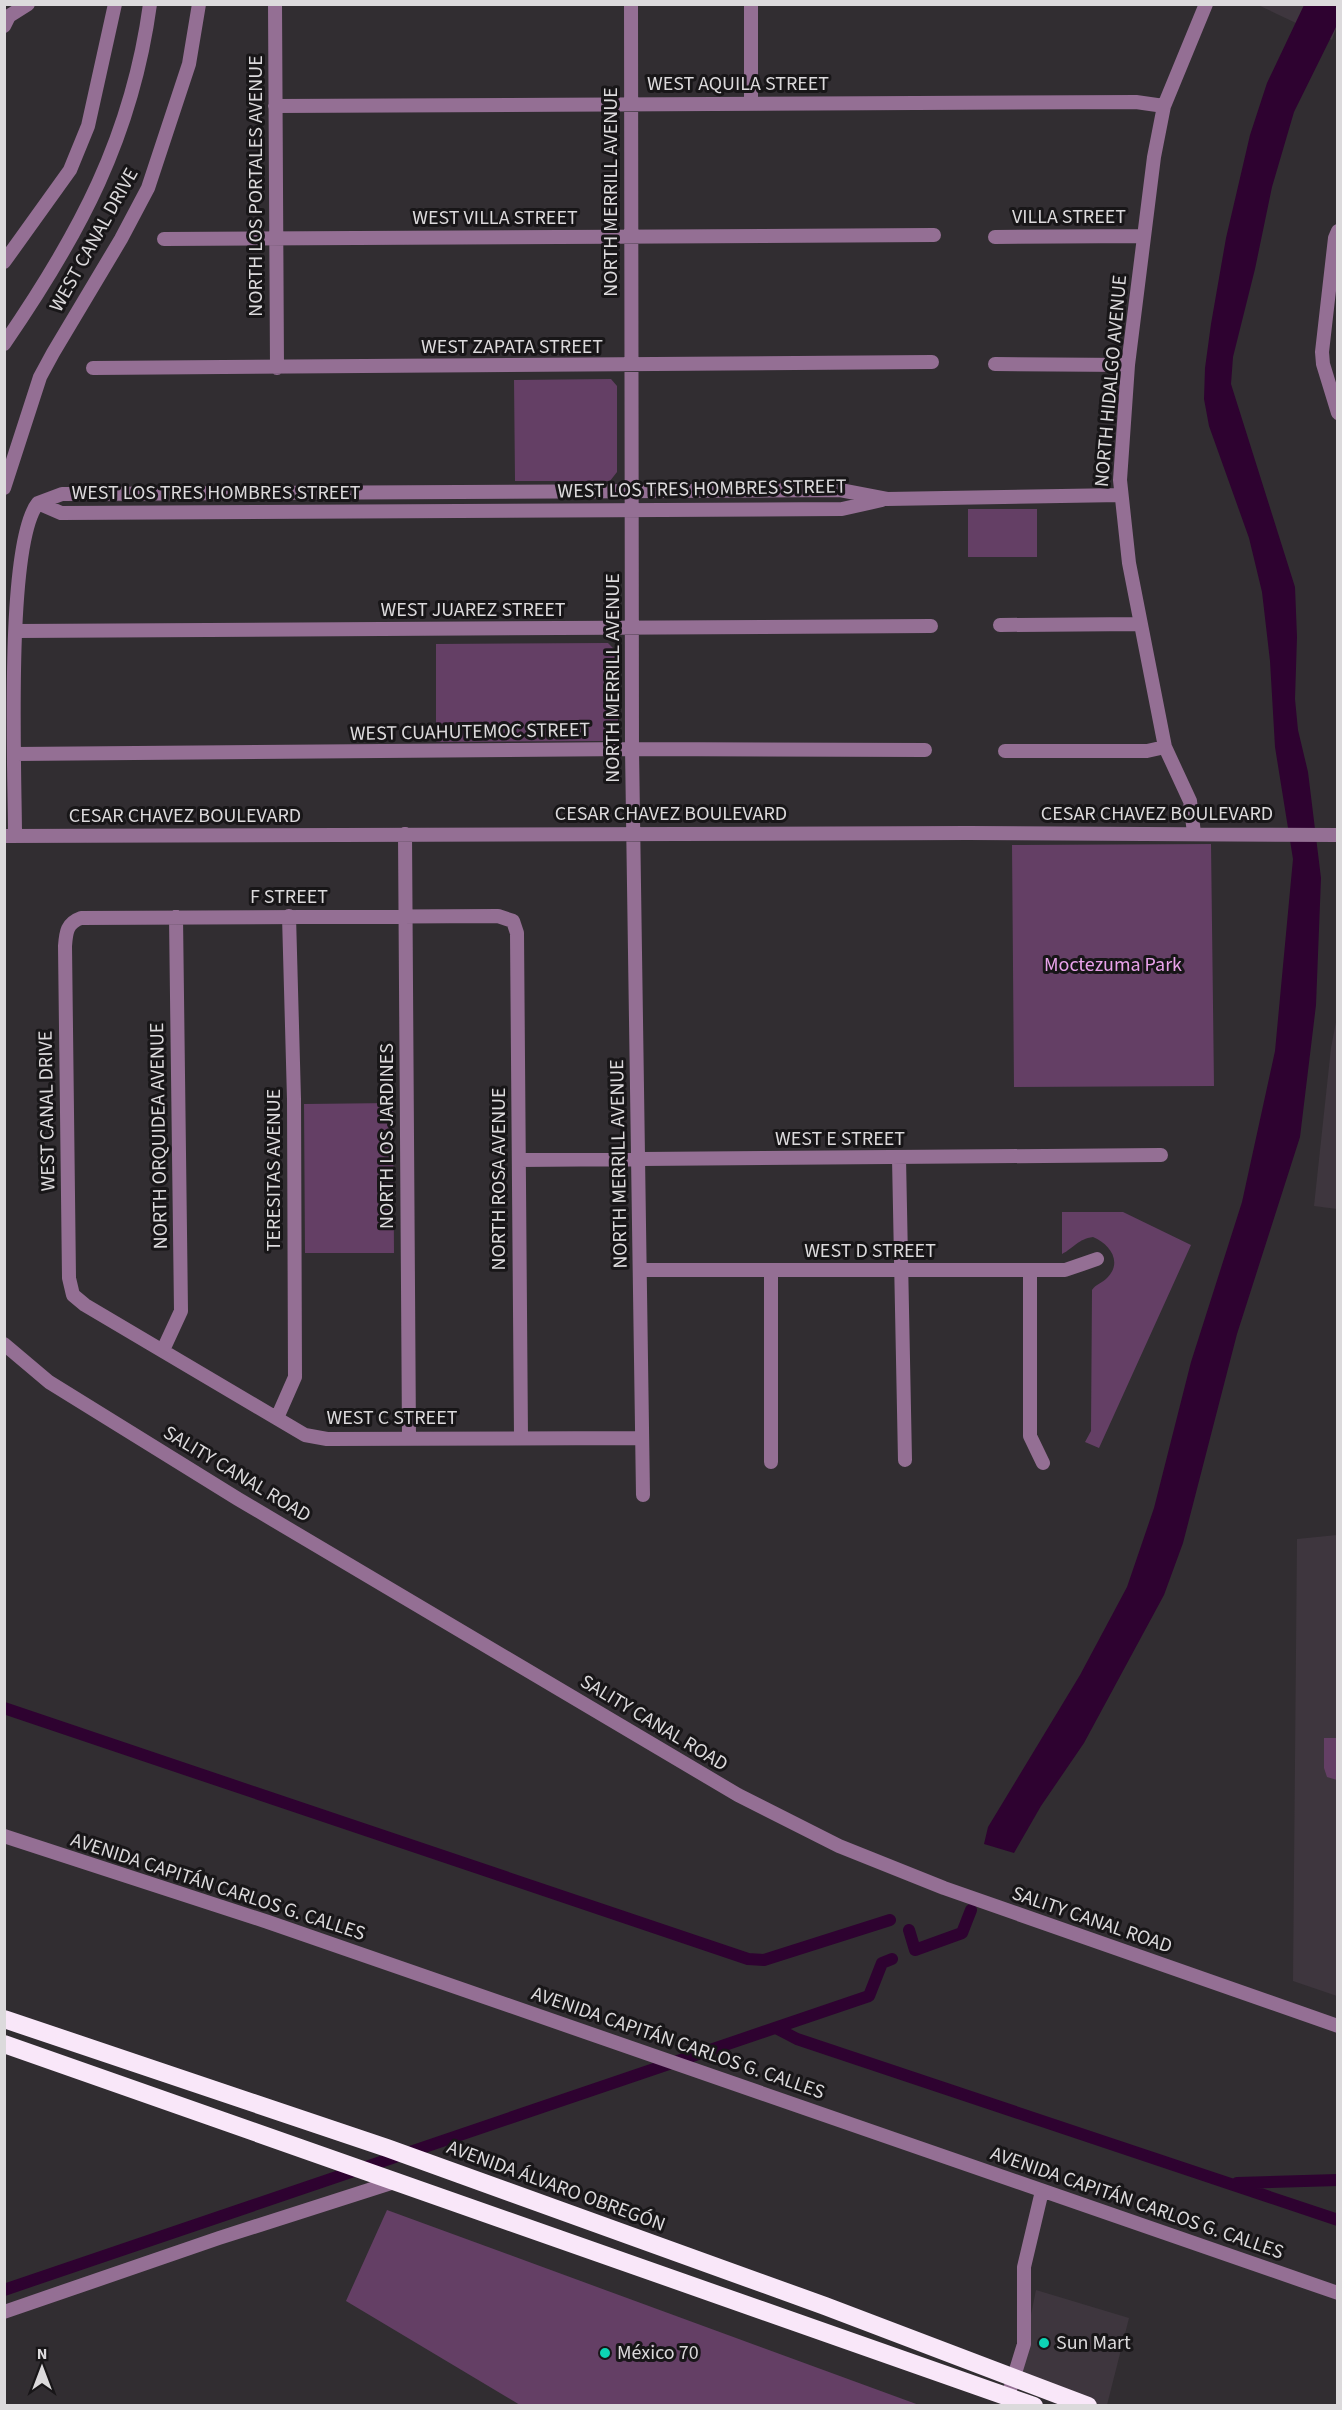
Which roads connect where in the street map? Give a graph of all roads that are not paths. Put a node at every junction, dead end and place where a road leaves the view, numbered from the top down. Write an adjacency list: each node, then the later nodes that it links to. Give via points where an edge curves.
1 (28, 4): 9 (street, via 9,16)
2 (115, 4): 21 (street, via 88,126 70,170)
3 (150, 4): 22 (street, via 127,111 106,168 42,290)
4 (199, 4): 30 (street, WEST CANAL DRIVE, via 189,64 148,188 40,377)
5 (275, 4): 12 (street, NORTH LOS PORTALES AVENUE)
6 (631, 4): 10 (street, NORTH MERRILL AVENUE)
7 (751, 4): 11 (street)
8 (1206, 4): 13 (street, NORTH HIDALGO AVENUE)
9 (4, 26)
10 (631, 104): 11 (street, WEST AQUILA STREET); 12 (street, WEST AQUILA STREET); 17 (street, NORTH MERRILL AVENUE)
11 (751, 104): 13 (street, WEST AQUILA STREET, via 1136,102)
12 (275, 106): 20 (street, NORTH LOS PORTALES AVENUE)
13 (1164, 106): 16 (street, NORTH HIDALGO AVENUE)
14 (1338, 231): 29 (street, via 1322,352)
15 (934, 235): 17 (street, WEST VILLA STREET)
16 (1143, 236): 18 (street, VILLA STREET); 25 (street, NORTH HIDALGO AVENUE)
17 (631, 237): 20 (street, WEST VILLA STREET); 26 (street, NORTH MERRILL AVENUE)
18 (995, 237)
19 (165, 239): 20 (street, WEST VILLA STREET)
20 (276, 239): 28 (street, NORTH LOS PORTALES AVENUE)
21 (4, 262)
22 (4, 344)
23 (932, 362): 26 (street, WEST ZAPATA STREET)
24 (995, 364): 25 (street)
25 (1128, 364): 32 (street, NORTH HIDALGO AVENUE)
26 (630, 365): 28 (street, WEST ZAPATA STREET); 31 (street, NORTH MERRILL AVENUE)
27 (93, 368): 28 (street, WEST ZAPATA STREET)
28 (277, 368)
29 (1338, 413)
30 (4, 488)
31 (632, 491): 33 (street, WEST LOS TRES HOMBRES STREET, via 840,490); 34 (street, WEST LOS TRES HOMBRES STREET, via 62,494); 35 (street, NORTH MERRILL AVENUE)
32 (1121, 495): 33 (street, WEST LOS TRES HOMBRES STREET); 36 (street, NORTH HIDALGO AVENUE)
33 (886, 499): 35 (street, WEST LOS TRES HOMBRES STREET, via 842,509)
34 (38, 503): 35 (street, WEST LOS TRES HOMBRES STREET, via 61,513); 40 (street, via 28,526 21,565)
35 (632, 510): 39 (street, NORTH MERRILL AVENUE)
36 (1141, 624): 37 (street); 41 (street, NORTH HIDALGO AVENUE)
37 (1000, 625)
38 (931, 626): 39 (street, WEST JUAREZ STREET)
39 (632, 628): 40 (street, WEST JUAREZ STREET); 42 (street, NORTH MERRILL AVENUE)
40 (16, 631): 45 (street)
41 (1165, 747): 44 (street, via 1147,752); 46 (street, NORTH HIDALGO AVENUE, via 1190,801)
42 (632, 749): 43 (street, WEST CUAHUTEMOC STREET); 45 (street, WEST CUAHUTEMOC STREET); 48 (street, NORTH MERRILL AVENUE)
43 (925, 750)
44 (1005, 751)
45 (15, 754): 50 (street)
46 (1194, 833): 48 (street, CESAR CHAVEZ BOULEVARD); 49 (street, CESAR CHAVEZ BOULEVARD)
47 (405, 834): 48 (street, CESAR CHAVEZ BOULEVARD); 50 (street, CESAR CHAVEZ BOULEVARD); 52 (street, NORTH LOS JARDINES)
48 (633, 834): 58 (street, NORTH MERRILL AVENUE)
49 (1332, 835)
50 (10, 836)
51 (289, 916): 52 (street, F STREET); 53 (street, F STREET); 68 (street, TERESITAS AVENUE, via 295,1377)
52 (405, 916): 54 (street, F STREET, via 498,916); 70 (street, NORTH LOS JARDINES)
53 (176, 917): 55 (street, F STREET, via 81,918); 67 (street, NORTH ORQUIDEA AVENUE, via 181,1311)
54 (513, 921): 59 (street, NORTH ROSA AVENUE, via 517,933)
55 (68, 926): 65 (street, WEST CANAL DRIVE, via 68,1230 69,1278)
56 (1161, 1155): 57 (street, WEST E STREET)
57 (899, 1158): 58 (street, WEST E STREET); 63 (street)
58 (639, 1159): 59 (street, WEST E STREET); 61 (street, NORTH MERRILL AVENUE)
59 (519, 1160): 69 (street, NORTH ROSA AVENUE)
60 (1098, 1259): 64 (street, WEST D STREET, via 1065,1270)
61 (641, 1270): 62 (street, WEST D STREET); 71 (street, NORTH MERRILL AVENUE)
62 (771, 1270): 63 (street, WEST D STREET); 73 (street)
63 (902, 1270): 64 (street, WEST D STREET); 72 (street)
64 (1030, 1270): 74 (street, via 1030,1436)
65 (74, 1295): 67 (street, WEST C STREET, via 84,1305)
66 (4, 1344): 78 (street, SALITY CANAL ROAD, via 49,1382 228,1493 738,1795 839,1846 944,1888)
67 (163, 1350): 68 (street, WEST C STREET)
68 (276, 1418): 70 (street, WEST C STREET, via 305,1435)
69 (521, 1437): 70 (street, WEST C STREET); 71 (street, WEST C STREET)
70 (409, 1438)
71 (642, 1438): 75 (street, NORTH MERRILL AVENUE)
72 (905, 1460)
73 (771, 1462)
74 (1043, 1463)
75 (643, 1495)
76 (4, 1836): 81 (street, AVENIDA CAPITÁN CARLOS G. CALLES, via 268,1922)
77 (4, 2019): 84 (highway, AVENIDA ÁLVARO OBREGÓN, via 387,2148)
78 (1338, 2026)
79 (4, 2044): 80 (highway)
80 (385, 2179): 83 (street); 85 (highway)
81 (1042, 2191): 82 (street, AVENIDA CAPITÁN CARLOS G. CALLES); 84 (street, via 1024,2267 1024,2344)
82 (1338, 2293)
83 (4, 2312)
84 (1015, 2378): 85 (street); 87 (highway, AVENIDA ÁLVARO OBREGÓN)
85 (1008, 2396): 86 (highway)
86 (1034, 2406)
87 (1088, 2406)

